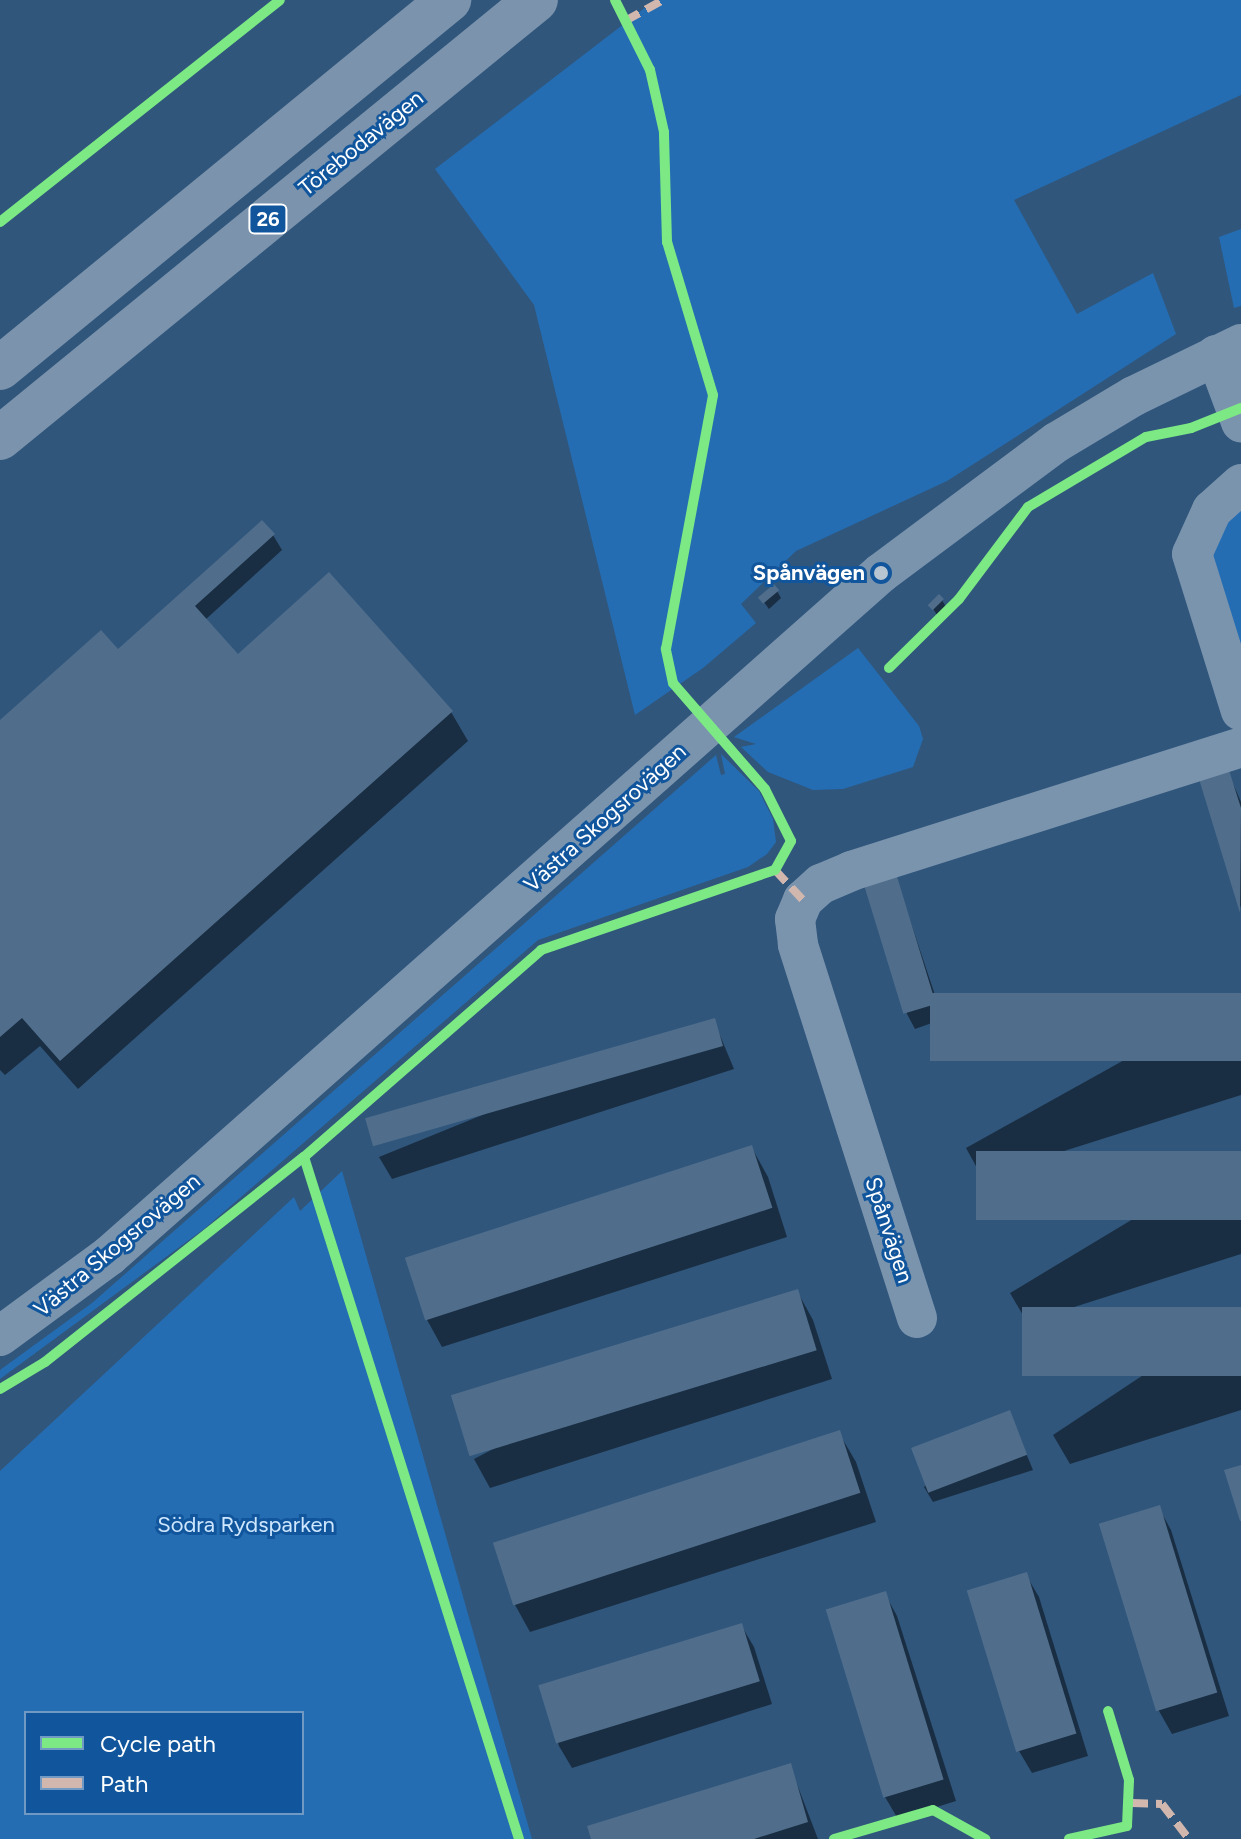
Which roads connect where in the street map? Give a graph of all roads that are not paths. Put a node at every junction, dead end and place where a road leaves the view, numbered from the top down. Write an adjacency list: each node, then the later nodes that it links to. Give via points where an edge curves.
1 (449, 0): 4 (highway, 26)
2 (536, 0): 6 (highway, Törebodavägen / 26)
3 (1228, 350): 5 (street); 11 (street, Västra Skogsrovägen, via 1057,442 881,573 109,1256)
4 (0, 368)
5 (1241, 422)
6 (0, 438)
7 (1241, 484): 8 (street, via 1212,510 1192,554)
8 (1241, 711)
9 (1241, 747): 10 (street, Spånvägen, via 851,871 821,884 803,900 795,919 798,944)
10 (917, 1318)
11 (0, 1336)

